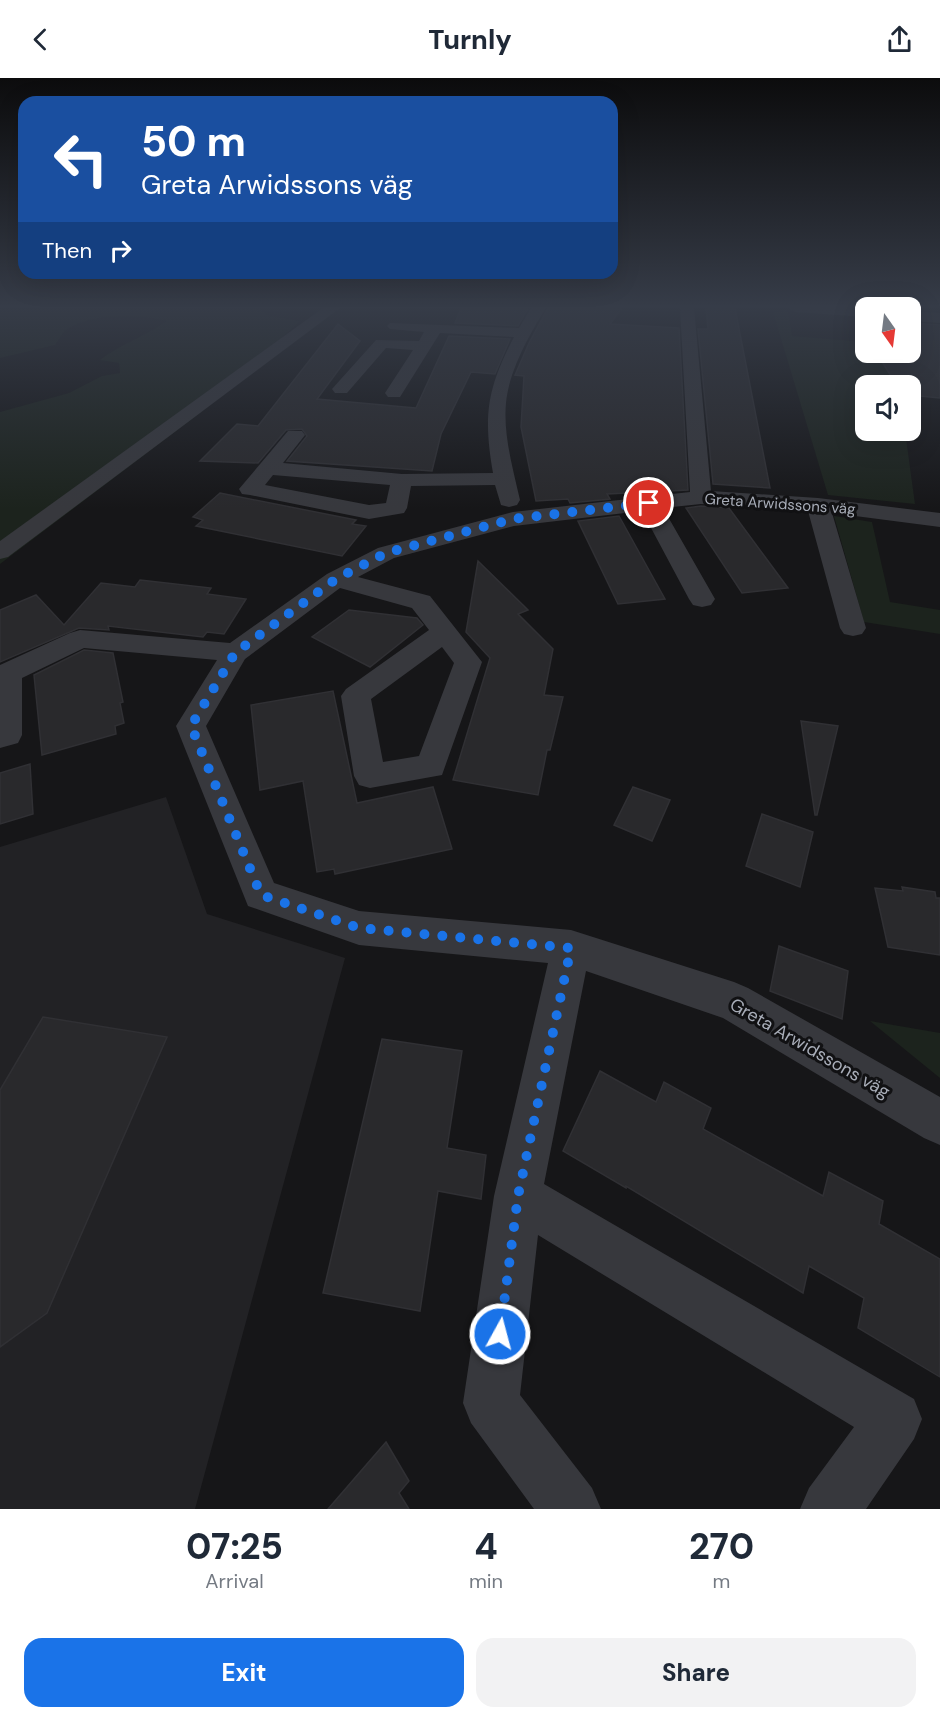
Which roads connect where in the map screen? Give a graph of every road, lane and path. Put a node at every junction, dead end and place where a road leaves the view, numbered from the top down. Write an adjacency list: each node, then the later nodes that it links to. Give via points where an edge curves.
1 (242, 375): 17 (street)
2 (354, 375): 6 (street)
3 (405, 375): 7 (street)
4 (506, 375): 10 (street, via 497,403)
5 (692, 375): 12 (street)
6 (341, 389)
7 (394, 393)
8 (295, 435): 9 (street)
9 (268, 468): 11 (street); 11 (street, via 250,489 369,512 396,508)
10 (505, 479): 11 (street); 15 (street)
11 (402, 480)
12 (701, 497): 13 (street, Greta Arwidssons väg); 14 (street, Greta Arwidssons väg)
13 (649, 503): 15 (street, Greta Arwidssons väg); 19 (street)
14 (818, 505): 16 (street, Greta Arwidssons väg); 20 (street)
15 (513, 519): 18 (street, Greta Arwidssons väg, via 386,553)
16 (940, 520)
17 (0, 552)
18 (336, 579): 21 (street, via 421,602); 22 (street, Greta Arwidssons väg)
19 (702, 598)
20 (853, 628)
21 (444, 632): 21 (street, via 468,662 431,766 370,776 356,696)
22 (235, 653): 23 (street, via 80,639); 25 (street, Greta Arwidssons väg, via 191,726 261,895 359,928)
23 (4, 676): 24 (street, via 7,735)
24 (0, 737)
25 (571, 948): 26 (street, Greta Arwidssons väg, via 734,1002); 27 (street)
26 (940, 1122)
27 (518, 1196): 28 (street, via 491,1403); 29 (street, via 894,1419)
28 (571, 1509)
29 (830, 1509)

